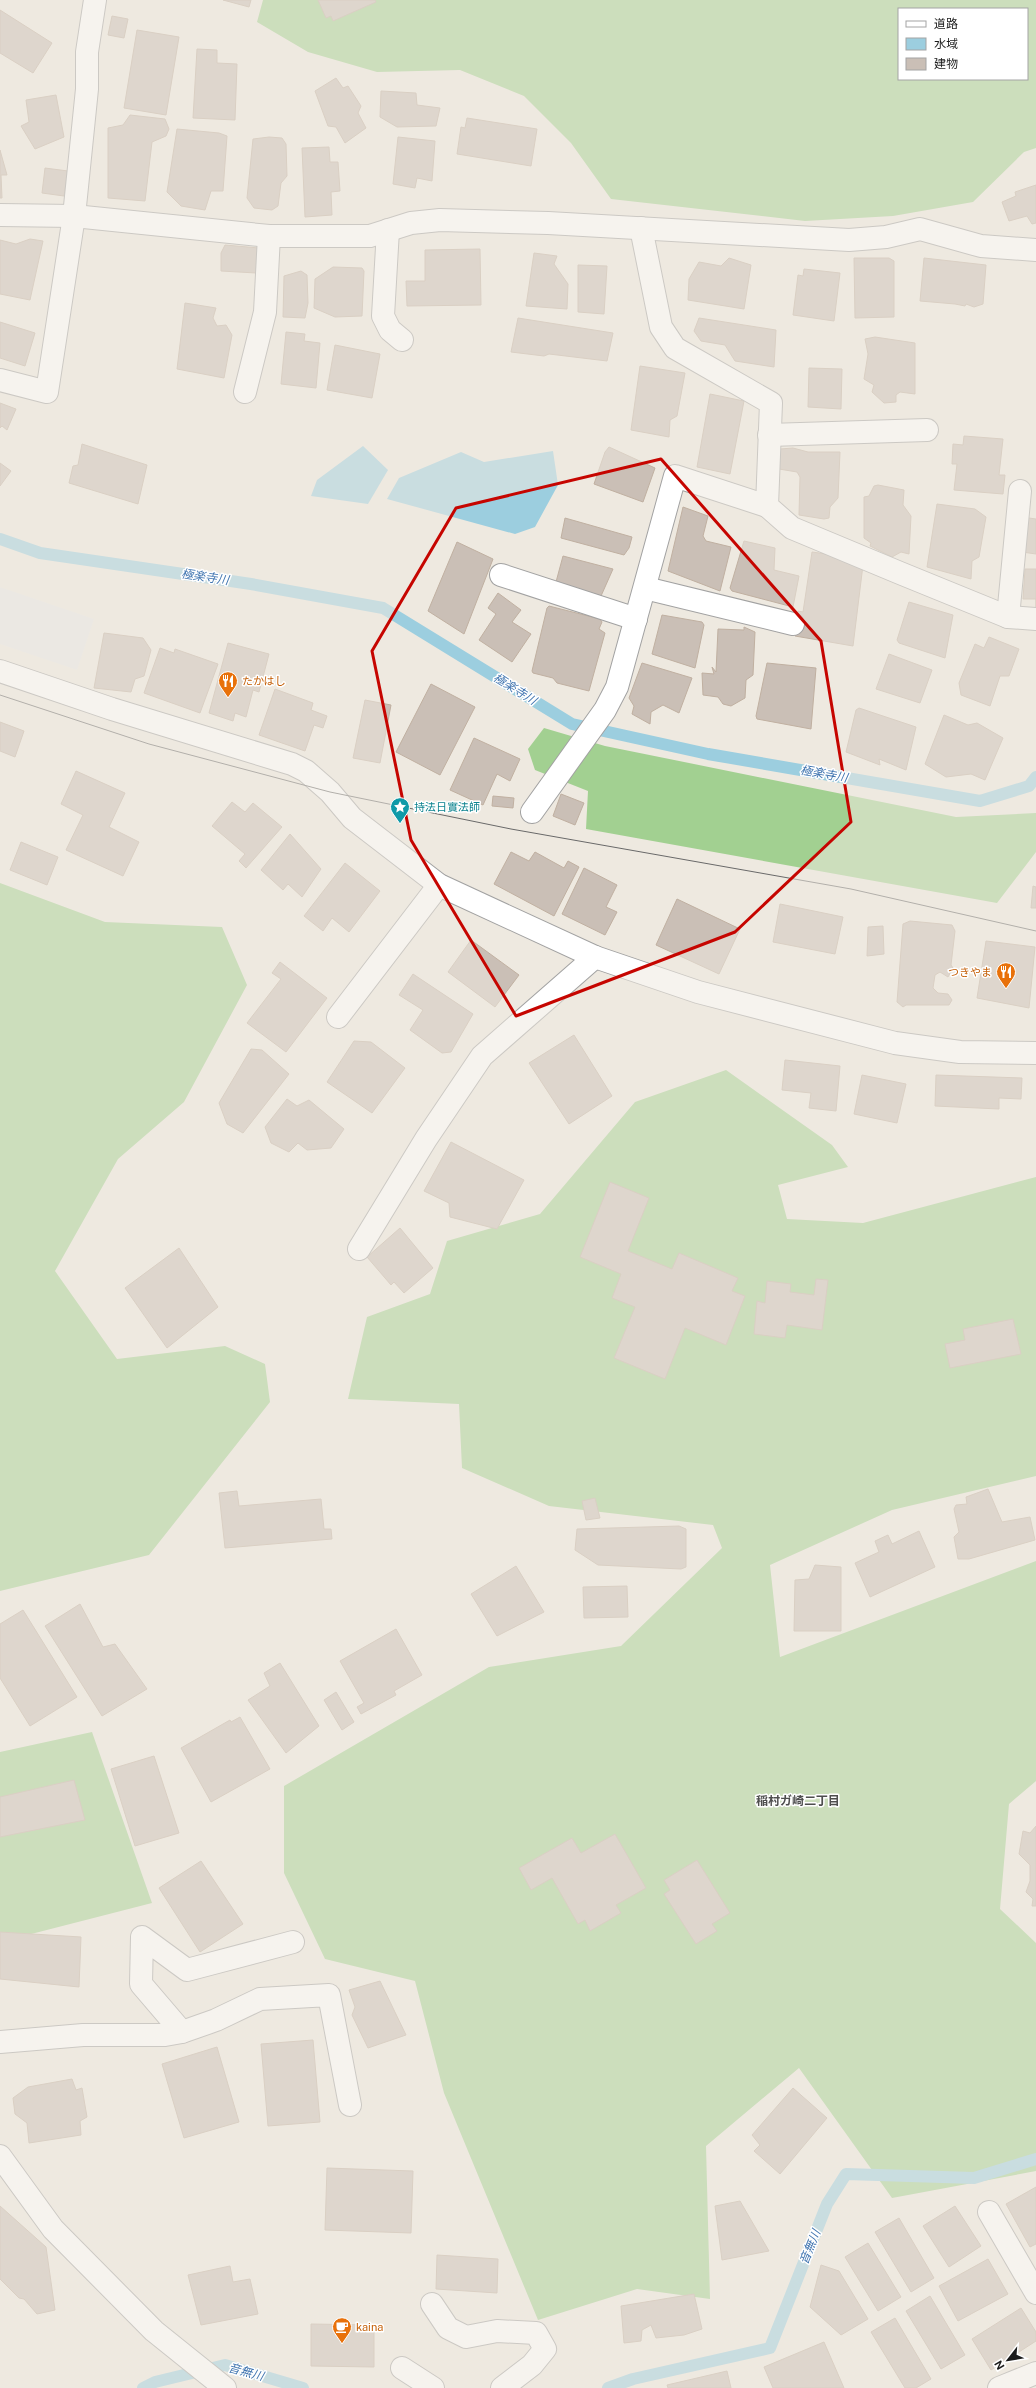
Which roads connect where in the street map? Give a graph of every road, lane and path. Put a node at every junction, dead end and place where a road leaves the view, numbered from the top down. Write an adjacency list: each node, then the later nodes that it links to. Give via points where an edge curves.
1 (95, 0): 3 (street, via 87,52 87,89)
2 (0, 214): 3 (street)
3 (74, 216): 6 (street); 9 (street, via 47,392)
4 (641, 228): 5 (street, via 440,220 411,223); 7 (street, via 849,240 886,237 920,229 981,246); 12 (street, via 661,327 675,348 771,403)
5 (388, 230): 6 (street, via 370,236); 8 (street, via 383,316 390,330)
6 (269, 236): 10 (street, via 265,312)
7 (1036, 250)
8 (402, 340)
9 (0, 380)
10 (245, 392)
11 (927, 430): 12 (street)
12 (769, 435): 14 (street)
13 (1020, 491): 17 (street)
14 (766, 506): 16 (street, via 675,476); 17 (street, via 792,528)
15 (501, 575): 18 (street)
16 (645, 588): 18 (street); 20 (street)
17 (1008, 617): 19 (street)
18 (636, 619): 22 (street, via 617,687 605,710)
19 (1036, 619)
20 (793, 624)
21 (0, 671): 23 (street, via 112,709 292,764 306,771 330,792 352,818)
22 (532, 812)
23 (439, 886): 24 (street); 25 (street)
24 (595, 957): 26 (street, via 698,992 895,1043 960,1052); 27 (street, via 482,1056 426,1139)
25 (338, 1017)
26 (1036, 1053)
27 (359, 1249)
28 (293, 1942): 29 (street, via 187,1970 142,1937 141,1984)
29 (182, 2032): 30 (street, via 165,2036 83,2035); 31 (street, via 216,2020 260,1999 329,1994)
30 (0, 2042)
31 (350, 2105)
32 (0, 2156): 38 (street, via 53,2228 154,2331)
33 (989, 2212): 34 (street)
34 (1036, 2293)
35 (432, 2304): 40 (street, via 448,2328 466,2337 497,2331 536,2333 545,2349 532,2365)
36 (402, 2368): 39 (street)
37 (1036, 2373): 41 (street)
38 (222, 2386)
39 (434, 2388)
40 (502, 2388)
41 (999, 2388)

